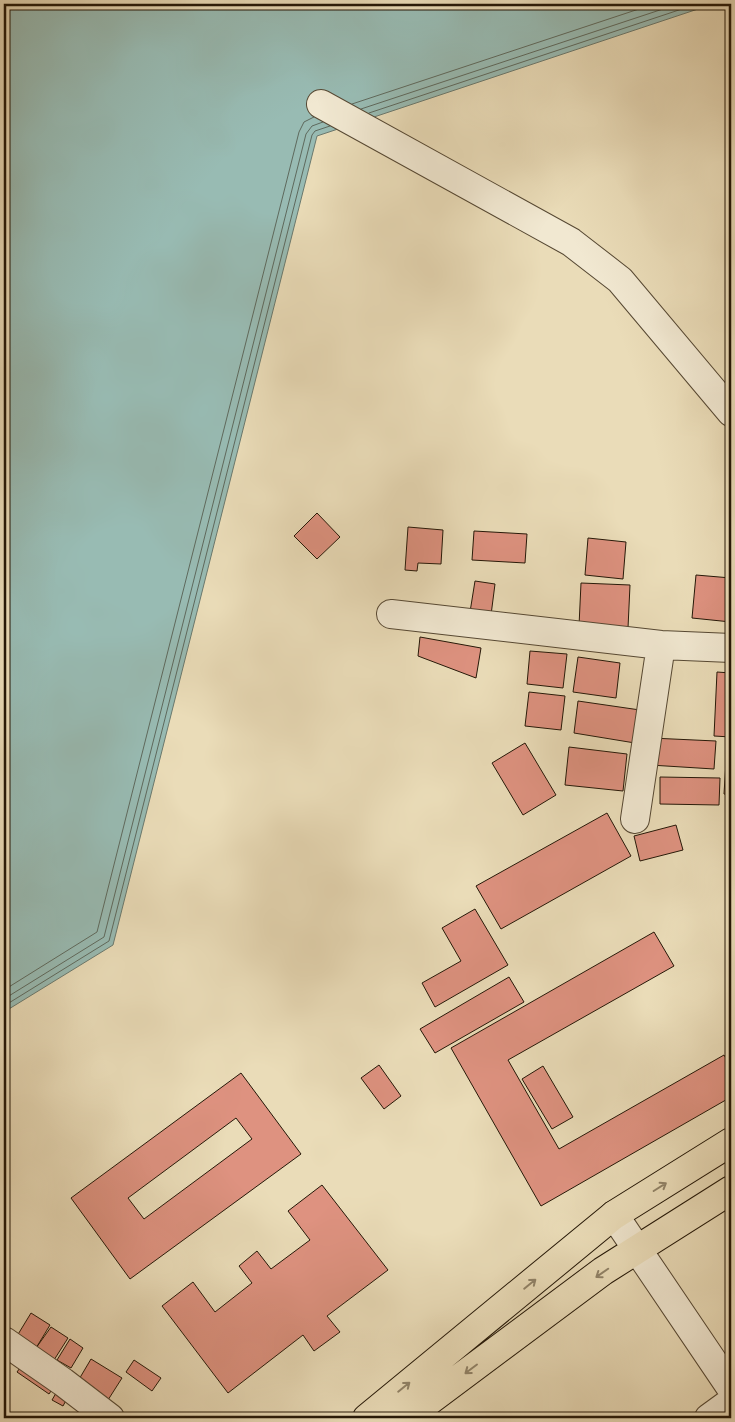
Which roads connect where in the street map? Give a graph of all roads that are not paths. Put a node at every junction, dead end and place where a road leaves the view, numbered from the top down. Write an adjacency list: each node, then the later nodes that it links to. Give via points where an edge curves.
1 (321, 104): 2 (street, via 571,242 620,280)
2 (731, 412)
3 (391, 614): 4 (street)
4 (661, 645): 5 (street); 6 (street)
5 (731, 648)
6 (634, 819)
7 (731, 1142): 9 (main road, one-way to 7)
8 (731, 1190): 10 (main road)
9 (614, 1216): 10 (street); 15 (main road, one-way to 9)
10 (637, 1250): 12 (street); 16 (main road, one-way to 16, via 603,1271)
11 (4, 1341): 14 (street)
12 (731, 1388)
13 (731, 1402): 17 (street)
14 (110, 1418)
15 (367, 1418)
16 (406, 1418)
17 (710, 1418)

